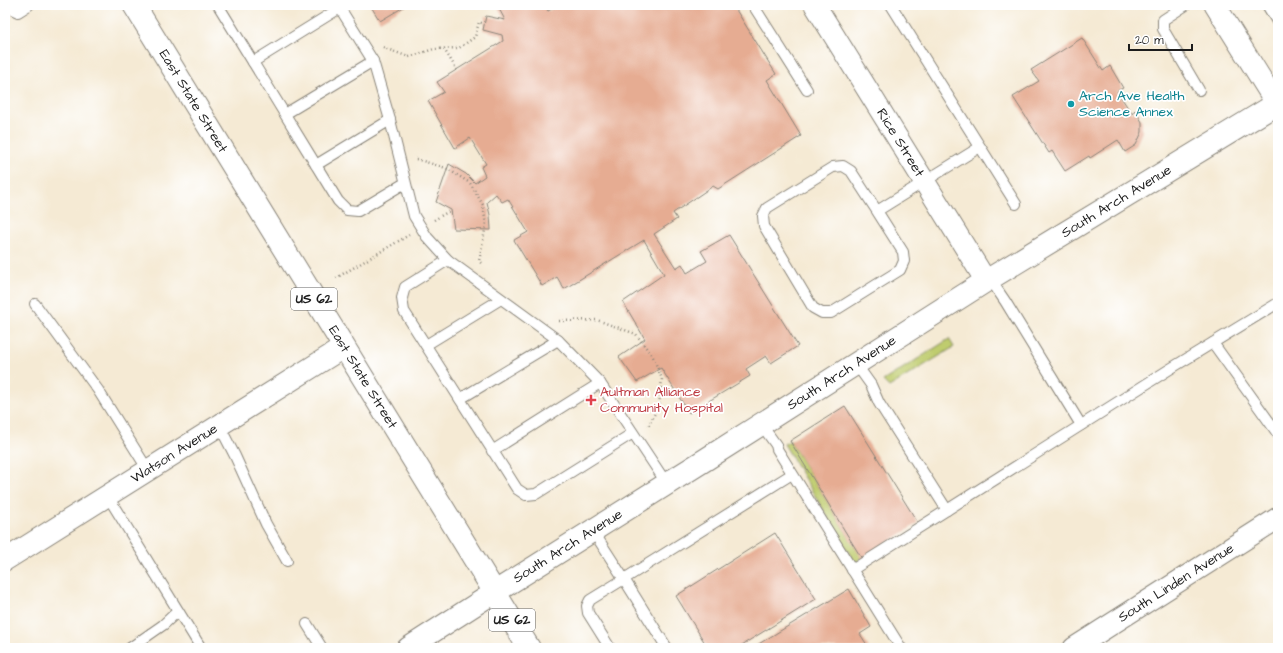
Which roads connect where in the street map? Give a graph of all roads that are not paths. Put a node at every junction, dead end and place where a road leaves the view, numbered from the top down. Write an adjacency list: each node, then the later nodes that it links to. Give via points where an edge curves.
1 (29, 5): 8 (lane, via 18,12)
2 (134, 5): 34 (main road, East State Street / US 62)
3 (753, 5): 15 (lane)
4 (814, 5): 22 (street, Rice Street)
5 (891, 5): 20 (lane)
6 (1186, 5): 16 (lane, via 1163,20 1163,30)
7 (1267, 5): 12 (lane)
8 (5, 6)
9 (222, 6): 14 (lane)
10 (339, 6): 13 (lane); 14 (lane)
11 (1219, 7): 17 (street)
12 (1278, 23)
13 (372, 61): 18 (lane); 19 (lane)
14 (253, 62): 18 (lane)
15 (807, 90)
16 (1199, 90)
17 (1278, 104): 27 (main road, South Arch Avenue)
18 (285, 114): 21 (lane)
19 (390, 120): 21 (lane); 23 (lane)
20 (980, 147): 22 (lane); 24 (lane)
21 (316, 165): 23 (lane, via 338,201 347,210 358,211)
22 (924, 182): 25 (lane); 27 (street, Rice Street)
23 (405, 183): 26 (lane, via 414,216 427,237)
24 (1016, 204)
25 (877, 211): 25 (lane, via 851,171 843,166 833,166 767,208 763,216 764,226 813,308 822,313 831,313 900,270 904,261 903,252)
26 (448, 260): 28 (lane); 33 (lane, via 405,287 402,298 404,311)
27 (988, 280): 35 (main road, South Arch Avenue); 39 (lane, via 1005,301)
28 (501, 298): 31 (lane); 33 (lane)
29 (1278, 303): 32 (lane)
30 (35, 304): 44 (lane, via 98,390)
31 (558, 340): 36 (lane); 37 (lane)
32 (1213, 343): 39 (lane); 42 (lane)
33 (426, 345): 37 (lane)
34 (344, 347): 40 (street, Watson Avenue); 55 (main road, East State Street / US 62)
35 (856, 364): 38 (main road, South Arch Avenue); 48 (lane)
36 (600, 384): 41 (lane); 43 (lane)
37 (460, 399): 43 (lane)
38 (761, 424): 45 (lane); 46 (main road, South Arch Avenue)
39 (1081, 425): 48 (lane)
40 (219, 426): 44 (street, Watson Avenue); 52 (lane, via 266,524)
41 (633, 433): 43 (lane, via 536,494 526,495 517,489); 46 (lane)
42 (1278, 434)
43 (492, 451)
44 (148, 470): 47 (street, Watson Avenue)
45 (792, 474): 53 (lane); 54 (lane)
46 (667, 484): 50 (main road, South Arch Avenue)
47 (107, 495): 51 (street, Watson Avenue); 56 (lane)
48 (947, 510): 53 (lane)
49 (1278, 518): 66 (street, South Linden Avenue)
50 (593, 531): 54 (lane); 55 (main road, South Arch Avenue)
51 (5, 560)
52 (287, 561)
53 (852, 570): 65 (lane)
54 (624, 579): 63 (lane, via 590,600 587,606 588,613); 64 (lane)
55 (495, 592): 61 (street, South Arch Avenue); 62 (main road, East State Street / US 62)
56 (178, 611): 58 (lane); 59 (lane)
57 (307, 624): 60 (lane)
58 (130, 648)
59 (201, 648)
60 (322, 648)
61 (408, 648)
62 (529, 648)
63 (610, 648)
64 (667, 648)
65 (901, 648)
66 (1074, 648)

